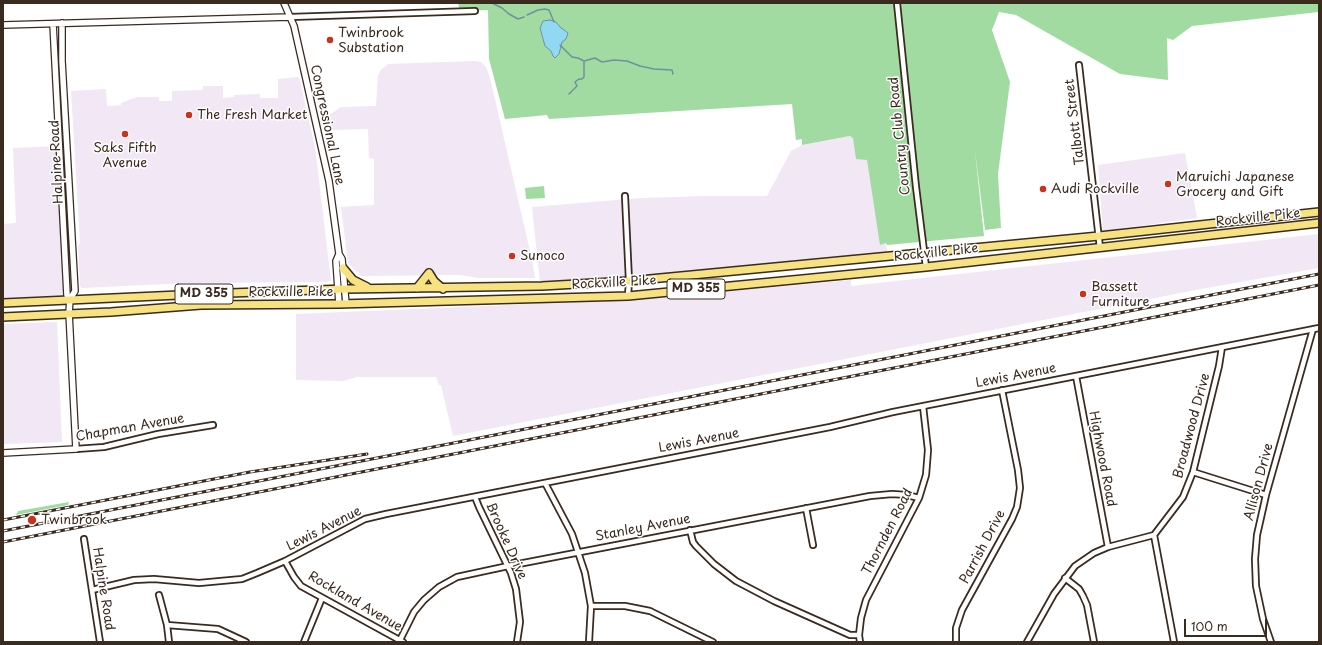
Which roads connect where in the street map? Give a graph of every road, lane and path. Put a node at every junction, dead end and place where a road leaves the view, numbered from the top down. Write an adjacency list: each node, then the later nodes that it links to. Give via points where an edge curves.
1 (284, 3): 4 (street, Congressional Lane)
2 (897, 3): 16 (street, Country Club Road)
3 (475, 11): 4 (street)
4 (290, 16): 5 (street); 15 (street, Congressional Lane, via 329,182)
5 (62, 23): 6 (street); 27 (street, Halpine Road, via 75,291)
6 (53, 24): 7 (street); 27 (street, Halpine Road, via 67,295)
7 (3, 25)
8 (1079, 65): 12 (street, Talbott Street)
9 (625, 196): 20 (street)
10 (1319, 212): 12 (main road, Rockville Pike / MD 355)
11 (1319, 223): 14 (main road, Rockville Pike / MD 355)
12 (1099, 236): 13 (main road, Rockville Pike / MD 355); 14 (street, Talbott Street)
13 (1010, 245): 16 (main road, Rockville Pike / MD 355); 17 (main road)
14 (1100, 248): 17 (main road, Rockville Pike / MD 355)
15 (338, 254): 19 (street, Congressional Lane); 25 (street, Congressional Lane)
16 (924, 254): 18 (street, Country Club Road); 20 (main road, Rockville Pike / MD 355)
17 (1012, 257): 18 (main road, Rockville Pike / MD 355)
18 (926, 266): 26 (main road, Rockville Pike / MD 355)
19 (343, 268): 22 (street, Congressional Lane); 23 (main road, via 358,284)
20 (629, 281): 24 (main road, Rockville Pike / MD 355); 26 (street)
21 (417, 288): 23 (main road, Rockville Pike / MD 355); 24 (main road, Rockville Pike / MD 355); 24 (main road, via 429,272)
22 (346, 289): 23 (main road, Rockville Pike / MD 355); 25 (main road, Rockville Pike / MD 355); 29 (street, Congressional Lane)
23 (373, 289)
24 (443, 289)
25 (338, 290): 27 (main road, Rockville Pike / MD 355); 29 (street, Congressional Lane)
26 (628, 296): 29 (main road, Rockville Pike / MD 355)
27 (70, 299): 28 (main road, Rockville Pike / MD 355); 30 (street, Halpine Road)
28 (3, 303)
29 (343, 304): 30 (main road, Rockville Pike / MD 355, via 201,305)
30 (69, 313): 31 (main road, Rockville Pike / MD 355); 39 (street, Halpine Road)
31 (3, 317)
32 (1319, 328): 33 (street, Lewis Avenue)
33 (1313, 329): 34 (street, Lewis Avenue); 43 (street, Allison Drive)
34 (1222, 347): 35 (street, Lewis Avenue); 41 (street, Broadwood Drive)
35 (1076, 376): 36 (street, Lewis Avenue); 51 (street, Highwood Road)
36 (1002, 390): 37 (street, Lewis Avenue); 71 (street, Parrish Drive, via 1018,470 1020,488 1017,507 962,610 956,628)
37 (923, 406): 42 (street, Lewis Avenue, via 830,427); 45 (street, Thornden Road, via 928,450 926,475)
38 (213, 425): 39 (street, Chapman Avenue, via 158,434 104,447)
39 (76, 449): 40 (street, Chapman Avenue)
40 (3, 453)
41 (1193, 472): 43 (street); 48 (street, Broadwood Drive, via 1183,497)
42 (545, 483): 44 (street, Lewis Avenue); 52 (street)
43 (1266, 495): 75 (street, Allison Drive, via 1257,535 1255,559 1256,586)
44 (475, 497): 53 (street, Lewis Avenue, via 365,519); 54 (street, Brooke Drive)
45 (919, 498): 46 (street, Stanley Avenue, via 892,494); 61 (street, Thornden Road, via 866,600)
46 (806, 508): 47 (street, Stanley Avenue); 50 (street)
47 (690, 530): 52 (street, Stanley Avenue); 61 (street, via 696,546 736,581 850,635)
48 (1154, 535): 51 (street); 74 (street)
49 (84, 539): 56 (street, Halpine Road)
50 (813, 545)
51 (1108, 547): 55 (street, via 1075,566)
52 (579, 552): 54 (street, Stanley Avenue); 59 (street)
53 (285, 561): 56 (street, Lewis Avenue, via 242,579 199,583 134,580); 58 (street, Rockland Avenue, via 301,586)
54 (508, 566): 62 (street, Stanley Avenue, via 457,577 439,588 414,612); 67 (street, Brooke Drive, via 516,589 520,622)
55 (1065, 578): 72 (street); 73 (street, via 1083,596)
56 (92, 590): 63 (street, Halpine Road)
57 (159, 594): 60 (street)
58 (322, 598): 62 (street, Rockland Avenue); 66 (street)
59 (591, 606): 68 (street); 69 (street, via 625,606 650,610)
60 (167, 626): 64 (street); 65 (street, via 218,629)
61 (859, 635): 70 (street, Thornden Road)
62 (400, 641)
63 (100, 642)
64 (169, 642)
65 (246, 642)
66 (304, 642)
67 (517, 642)
68 (589, 642)
69 (713, 642)
70 (860, 642)
71 (956, 642)
72 (1027, 642)
73 (1094, 642)
74 (1174, 642)
75 (1271, 642)

